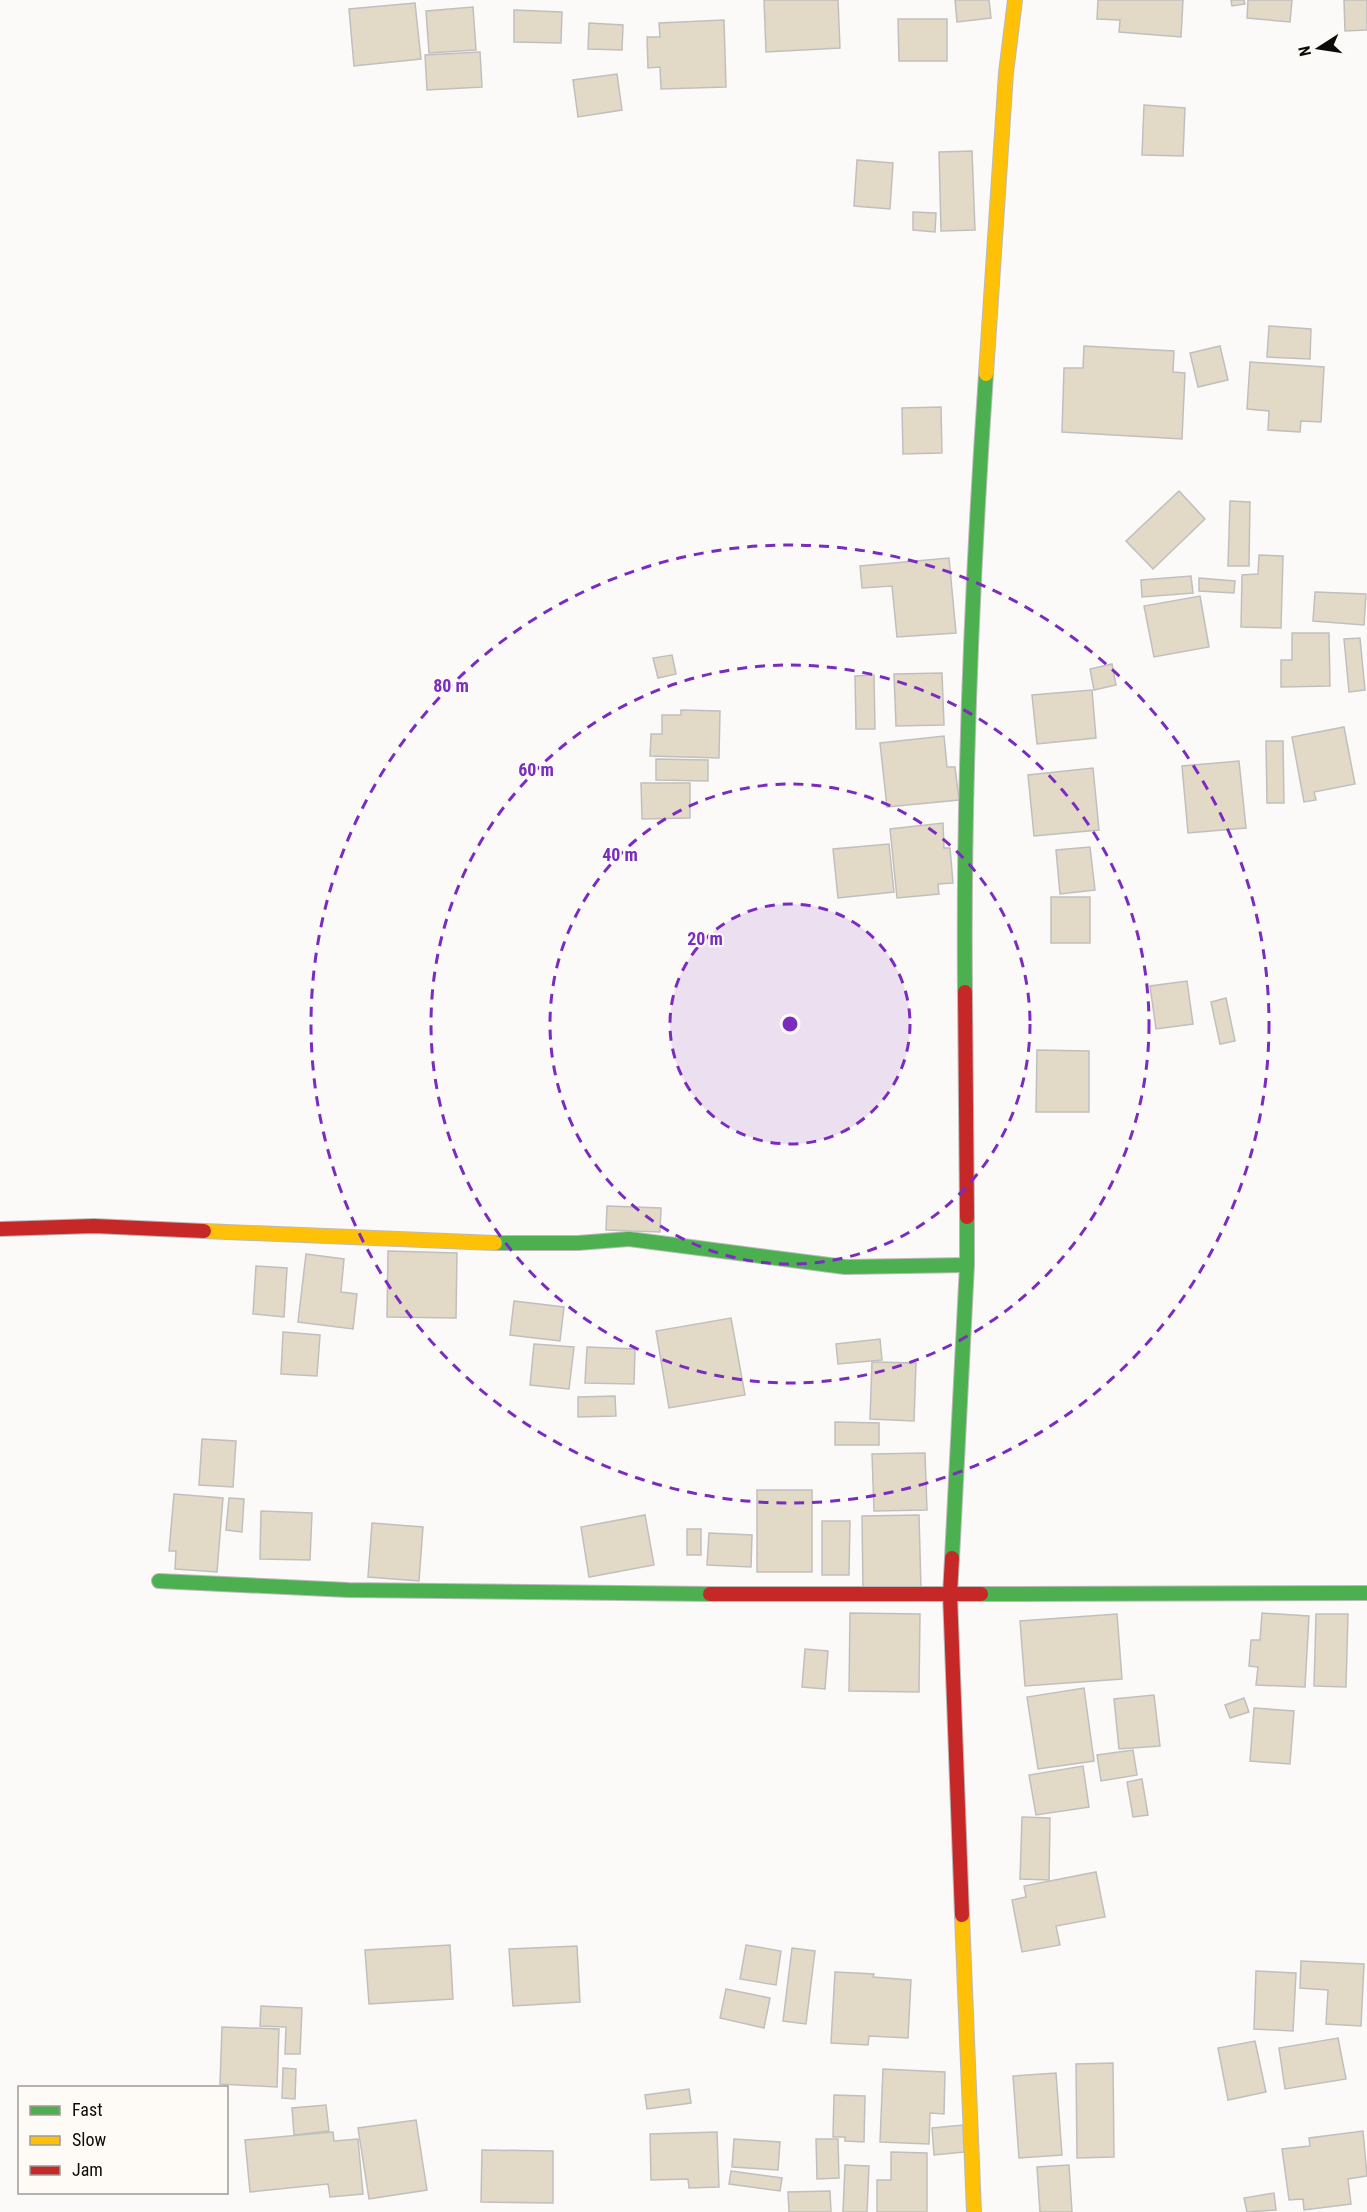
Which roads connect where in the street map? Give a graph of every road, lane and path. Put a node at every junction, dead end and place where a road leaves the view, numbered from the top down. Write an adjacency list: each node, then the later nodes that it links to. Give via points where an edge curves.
1 (1014, 0): 3 (street, via 975,529 964,858)
2 (0, 1228): 3 (street, via 94,1226 513,1244 629,1239 845,1267)
3 (967, 1265): 6 (street)
4 (159, 1581): 6 (street, via 348,1590)
5 (1367, 1593): 6 (street)
6 (950, 1594): 7 (street)
7 (974, 2212)

